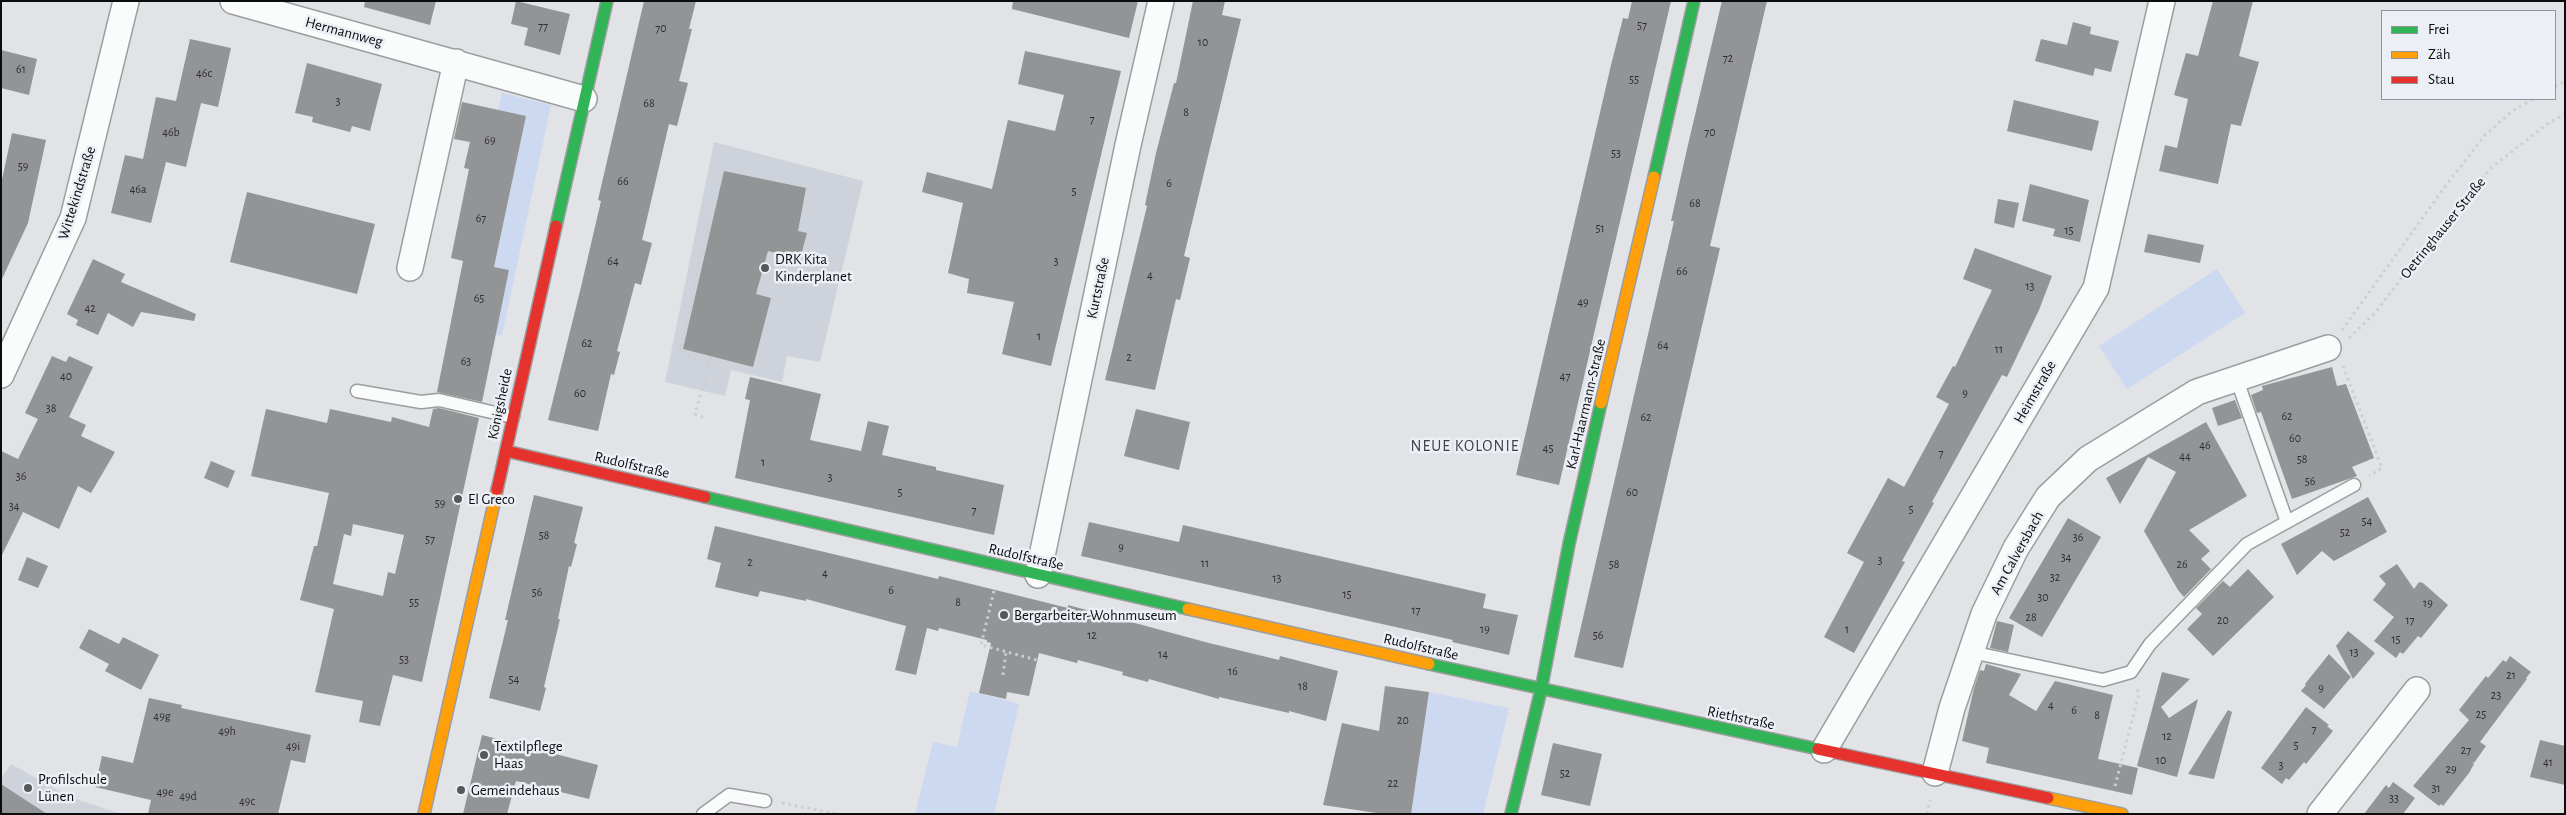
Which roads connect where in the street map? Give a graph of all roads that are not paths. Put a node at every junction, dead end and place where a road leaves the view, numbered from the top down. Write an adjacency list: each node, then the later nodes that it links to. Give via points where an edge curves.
1 (126, 1): 11 (street, Wittekindstraße, via 73,218)
2 (233, 1): 7 (street, Hermannweg)
3 (607, 1): 8 (street, Königsheide)
4 (1161, 1): 18 (street, Kurtstraße)
5 (1694, 1): 20 (street, Karl-Haarmann-Straße, via 1569,544)
6 (2162, 1): 22 (street, Heimstraße, via 2096,288)
7 (456, 62): 8 (street, Hermannweg); 9 (street)
8 (584, 99): 14 (street, Königsheide)
9 (410, 268)
10 (2328, 348): 12 (street, Am Calversbach)
11 (1, 375)
12 (2237, 380): 17 (lane); 19 (street, Am Calversbach, via 2188,397 2088,460 2048,497 2016,548 1984,614)
13 (357, 390): 14 (lane, via 421,402 439,400)
14 (513, 417): 15 (street, Königsheide)
15 (506, 451): 18 (street, Rudolfstraße); 25 (street, Königsheide)
16 (2354, 484): 17 (lane)
17 (2287, 522): 19 (lane, via 2247,544 2150,644 2131,672 2103,680)
18 (1038, 574): 20 (street, Rudolfstraße)
19 (1971, 652): 23 (street, Am Calversbach)
20 (1541, 690): 22 (street, Riethstraße); 27 (street, Karl-Haarmann-Straße)
21 (2417, 690): 29 (street)
22 (1824, 750): 23 (street, Riethstraße)
23 (1935, 773): 28 (street, Riethstraße)
24 (765, 801): 26 (lane, via 729,795)
25 (424, 814)
26 (702, 814)
27 (1510, 814)
28 (2122, 814)
29 (2320, 814)

